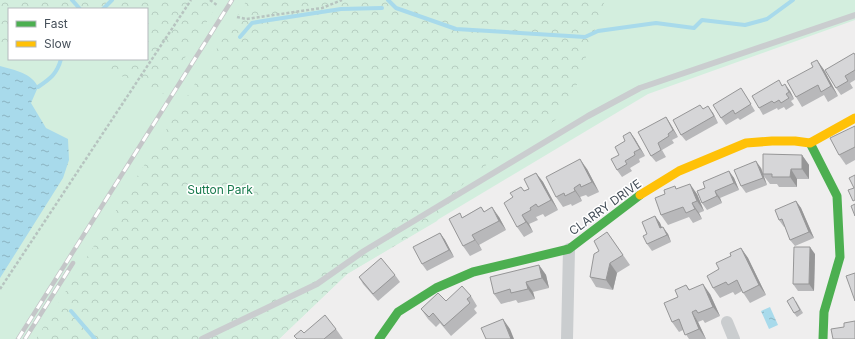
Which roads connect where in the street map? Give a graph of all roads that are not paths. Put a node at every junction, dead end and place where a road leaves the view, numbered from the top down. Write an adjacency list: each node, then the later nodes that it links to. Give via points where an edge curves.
1 (855, 15): 6 (lane, via 640,88 588,116 364,251 317,284)
2 (855, 118): 3 (street)
3 (810, 143): 4 (street, CLARRY DRIVE, via 746,143 679,171 633,199); 10 (street, via 837,196 840,257 824,312)
4 (568, 249): 7 (street, CLARRY DRIVE, via 474,272 436,288 398,312); 8 (street)
5 (728, 322): 9 (street)
6 (202, 339)
7 (379, 339)
8 (567, 339)
9 (734, 339)
10 (823, 339)

